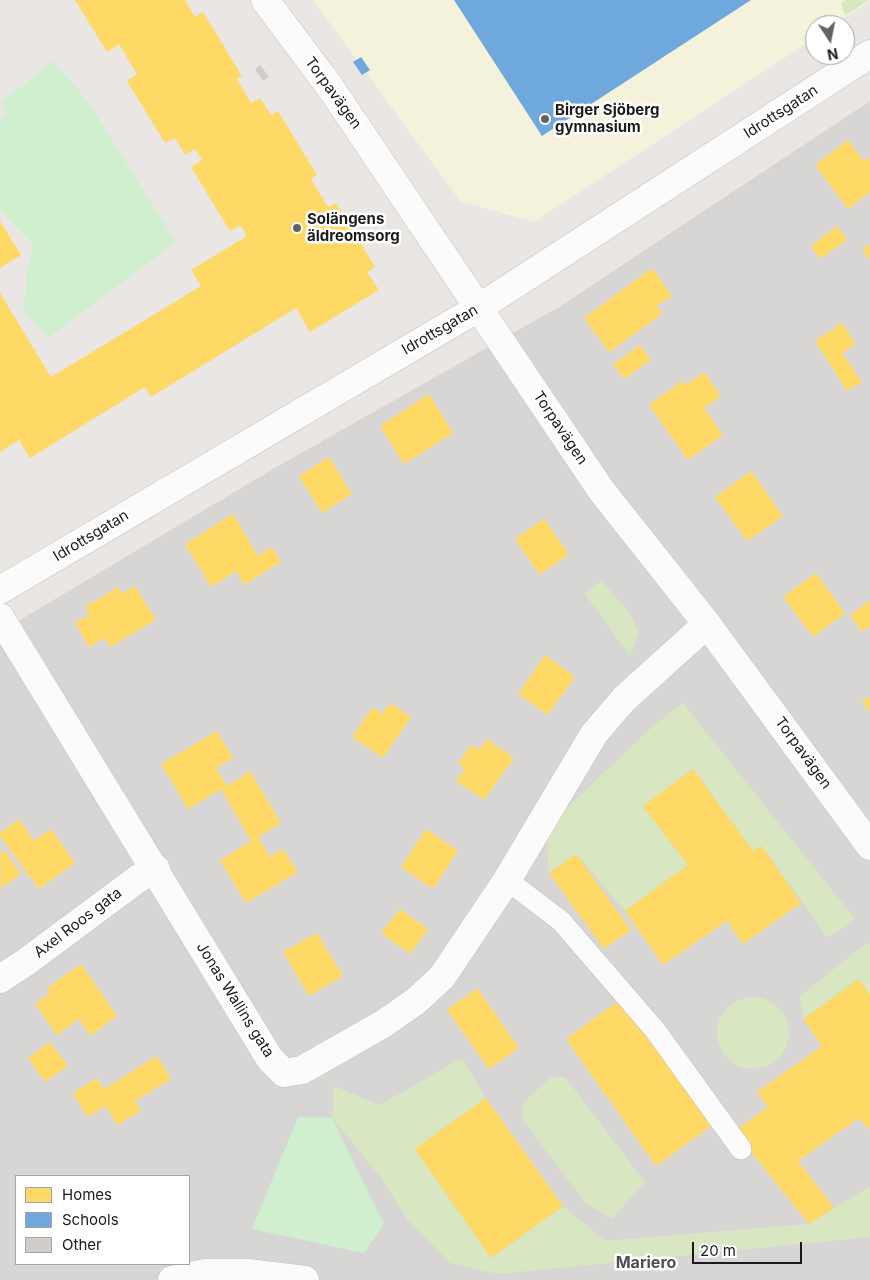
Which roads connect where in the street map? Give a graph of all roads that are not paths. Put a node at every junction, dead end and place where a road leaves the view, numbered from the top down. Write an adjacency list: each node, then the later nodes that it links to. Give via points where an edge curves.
1 (265, 0): 3 (street, Torpavägen, via 330,87)
2 (870, 54): 3 (street, Idrottsgatan)
3 (480, 307): 4 (street, Idrottsgatan); 6 (street, Torpavägen, via 601,490)
4 (0, 590)
5 (0, 617): 8 (street, Jonas Wallins gata)
6 (707, 624): 7 (street, Torpavägen); 9 (street, Jonas Wallins gata, via 624,699 594,734)
7 (870, 846)
8 (156, 869): 9 (street, Jonas Wallins gata, via 270,1059 284,1073 302,1070 383,1024 416,1001 442,977); 10 (street, Axel Roos gata)
9 (507, 880): 11 (lane, via 561,921 655,1030)
10 (0, 979)
11 (741, 1149)
12 (172, 1280): 13 (street, via 205,1273 248,1273)
13 (305, 1280)

